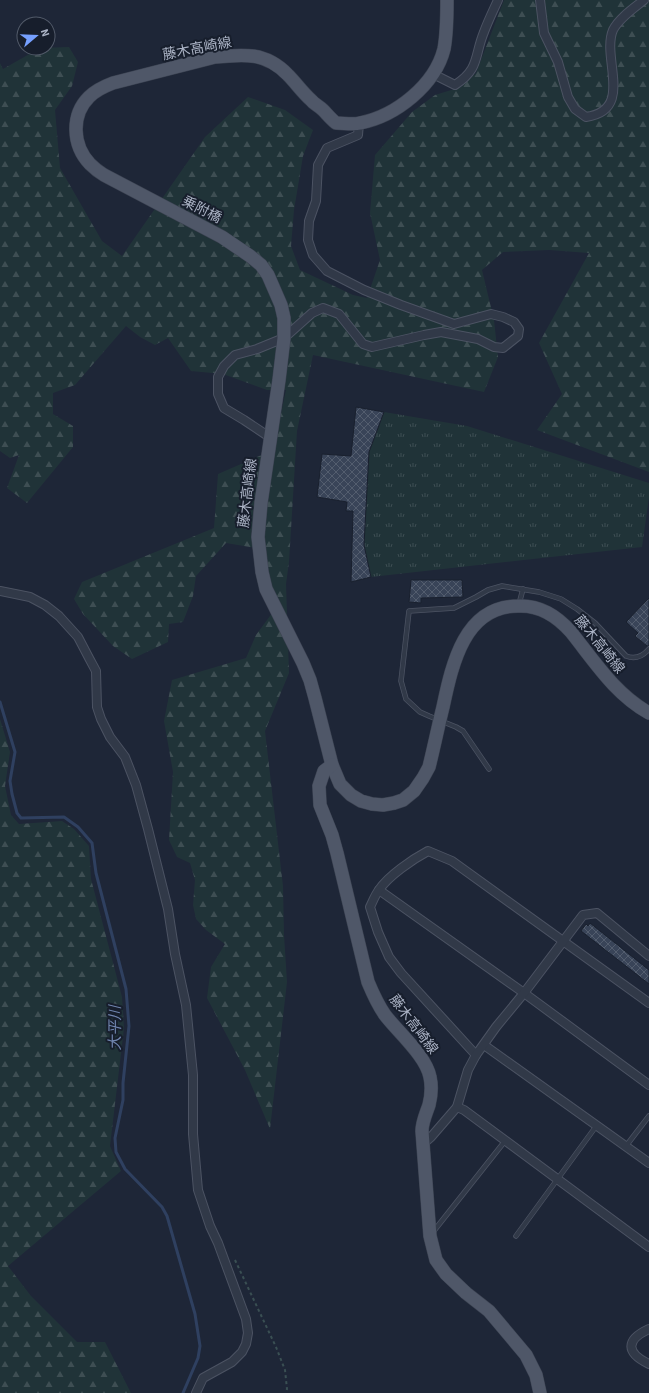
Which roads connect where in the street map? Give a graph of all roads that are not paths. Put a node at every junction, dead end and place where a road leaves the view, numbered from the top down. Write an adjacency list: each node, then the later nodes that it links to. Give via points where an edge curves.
1 (447, 0): 5 (main road, 藤木高崎線, via 444,50)
2 (498, 0): 5 (street, via 483,33 475,65 465,78 455,85)
3 (540, 0): 4 (street, via 544,33 558,62 568,97 575,109 586,116 595,115 607,107 613,96 613,31 622,19)
4 (644, 0)
5 (433, 74): 6 (main road, 藤木高崎線, via 409,100 381,116)
6 (359, 124): 7 (main road, 藤木高崎線, via 336,123 311,101 287,74 267,60 254,55 216,57 100,88 90,96 77,114 75,128 82,152 104,175); 9 (street, via 358,135 327,148 318,164 316,201 309,221 308,240 313,255 327,271 401,306 454,324 491,314 503,317 514,322 519,329 518,336 503,348 441,332 372,347 363,344 338,314 323,308 312,313)
7 (167, 209): 8 (main road, 乗附橋)
8 (222, 237): 9 (main road, 藤木高崎線, via 261,265 268,275 281,305)
9 (284, 338): 10 (main road, 藤木高崎線); 10 (street, via 235,356 224,366 218,378 218,394 224,408)
10 (270, 438): 17 (main road, 藤木高崎線, via 258,536 262,572 266,589 310,680)
11 (523, 589): 13 (lane); 14 (lane, via 547,593 573,606 595,623 626,656 637,657); 16 (lane, via 502,586 488,590 454,608 409,611 402,686 410,704)
12 (0, 591): 40 (street, via 30,597 45,605 78,637 96,671 97,707 101,719 110,737 125,757 136,785 166,902 186,1005 193,1075 193,1134 198,1190 246,1319 248,1333 242,1352 232,1362 203,1378)
13 (519, 606): 15 (main road, 藤木高崎線, via 542,610 566,626 608,680 631,702); 16 (main road, 藤木高崎線, via 491,612 469,631 452,667)
14 (649, 649)
15 (649, 713)
16 (440, 720): 17 (main road, 藤木高崎線, via 429,767 419,785 403,800 383,805 361,801 340,784); 18 (lane, via 462,731)
17 (332, 765): 31 (main road, 藤木高崎線, via 324,771 322,777 320,805 337,853 368,982 385,1015 421,1058 430,1077 429,1103 422,1123)
18 (489, 769)
19 (379, 890): 20 (street, via 385,882 428,851 452,861); 22 (street); 25 (street, via 370,907 389,957)
20 (563, 942): 21 (street, via 583,915 597,914); 22 (street); 23 (street)
21 (649, 956)
22 (524, 993): 24 (street); 26 (street)
23 (649, 1003)
24 (484, 1045): 25 (street); 29 (street)
25 (476, 1054): 27 (street, via 468,1070)
26 (649, 1085)
27 (457, 1107): 30 (street); 31 (street)
28 (649, 1116): 32 (lane)
29 (597, 1125): 32 (street); 34 (lane)
30 (505, 1142): 34 (street); 35 (lane)
31 (423, 1144): 35 (main road, 藤木高崎線)
32 (626, 1146): 33 (street)
33 (649, 1163)
34 (558, 1180): 36 (lane); 37 (street)
35 (430, 1236): 41 (main road, 藤木高崎線, via 436,1260 446,1274 489,1310 526,1355 536,1375)
36 (516, 1236)
37 (649, 1247)
38 (649, 1329): 39 (street, via 635,1337 631,1347 636,1356)
39 (649, 1364)
40 (196, 1393)
41 (540, 1393)

